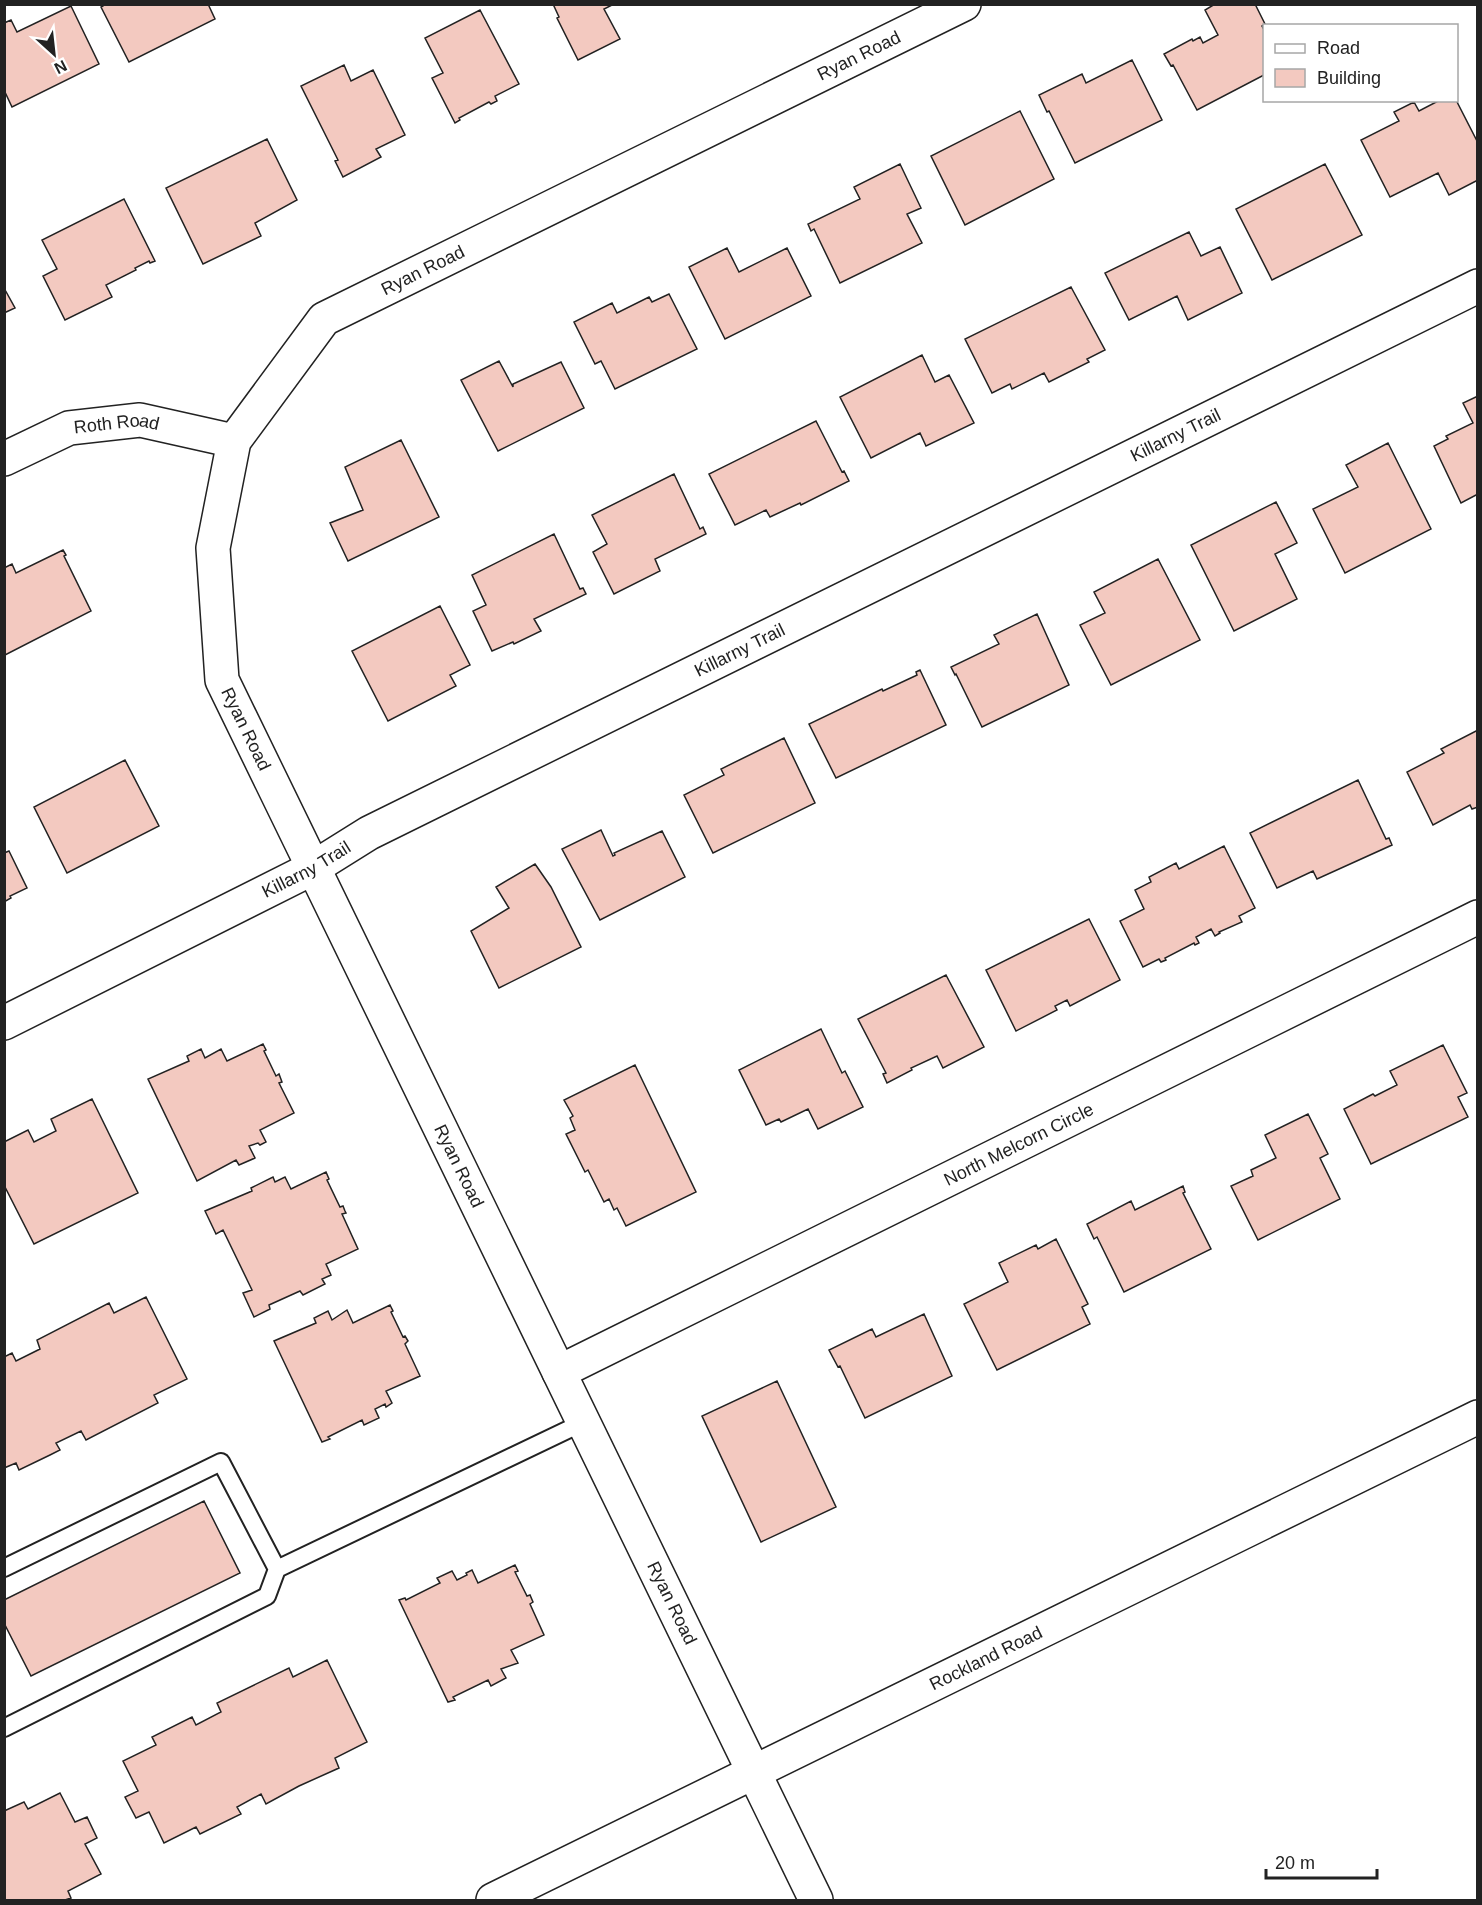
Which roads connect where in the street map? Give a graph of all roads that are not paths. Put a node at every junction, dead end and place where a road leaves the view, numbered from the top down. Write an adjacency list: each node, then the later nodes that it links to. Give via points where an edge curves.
1 (964, 4): 3 (street, Ryan Road, via 324,319)
2 (1478, 286): 5 (street, Killarny Trail, via 369,833)
3 (234, 441): 4 (street, Roth Road, via 140,420 69,428); 5 (street, Ryan Road, via 213,548 222,680)
4 (4, 459)
5 (313, 868): 7 (street, Killarny Trail); 8 (street, Ryan Road)
6 (1478, 917): 8 (street, North Melcorn Circle)
7 (4, 1023)
8 (560, 1372): 10 (street, Ryan Road)
9 (1478, 1417): 14 (street, Rockland Road)
10 (584, 1422): 12 (lane); 14 (street, Ryan Road)
11 (4, 1568): 12 (lane, via 221,1462)
12 (277, 1569): 13 (lane, via 267,1596)
13 (4, 1728)
14 (755, 1773): 15 (street, Rockland Road); 16 (street, Ryan Road)
15 (494, 1900)
16 (816, 1900)

